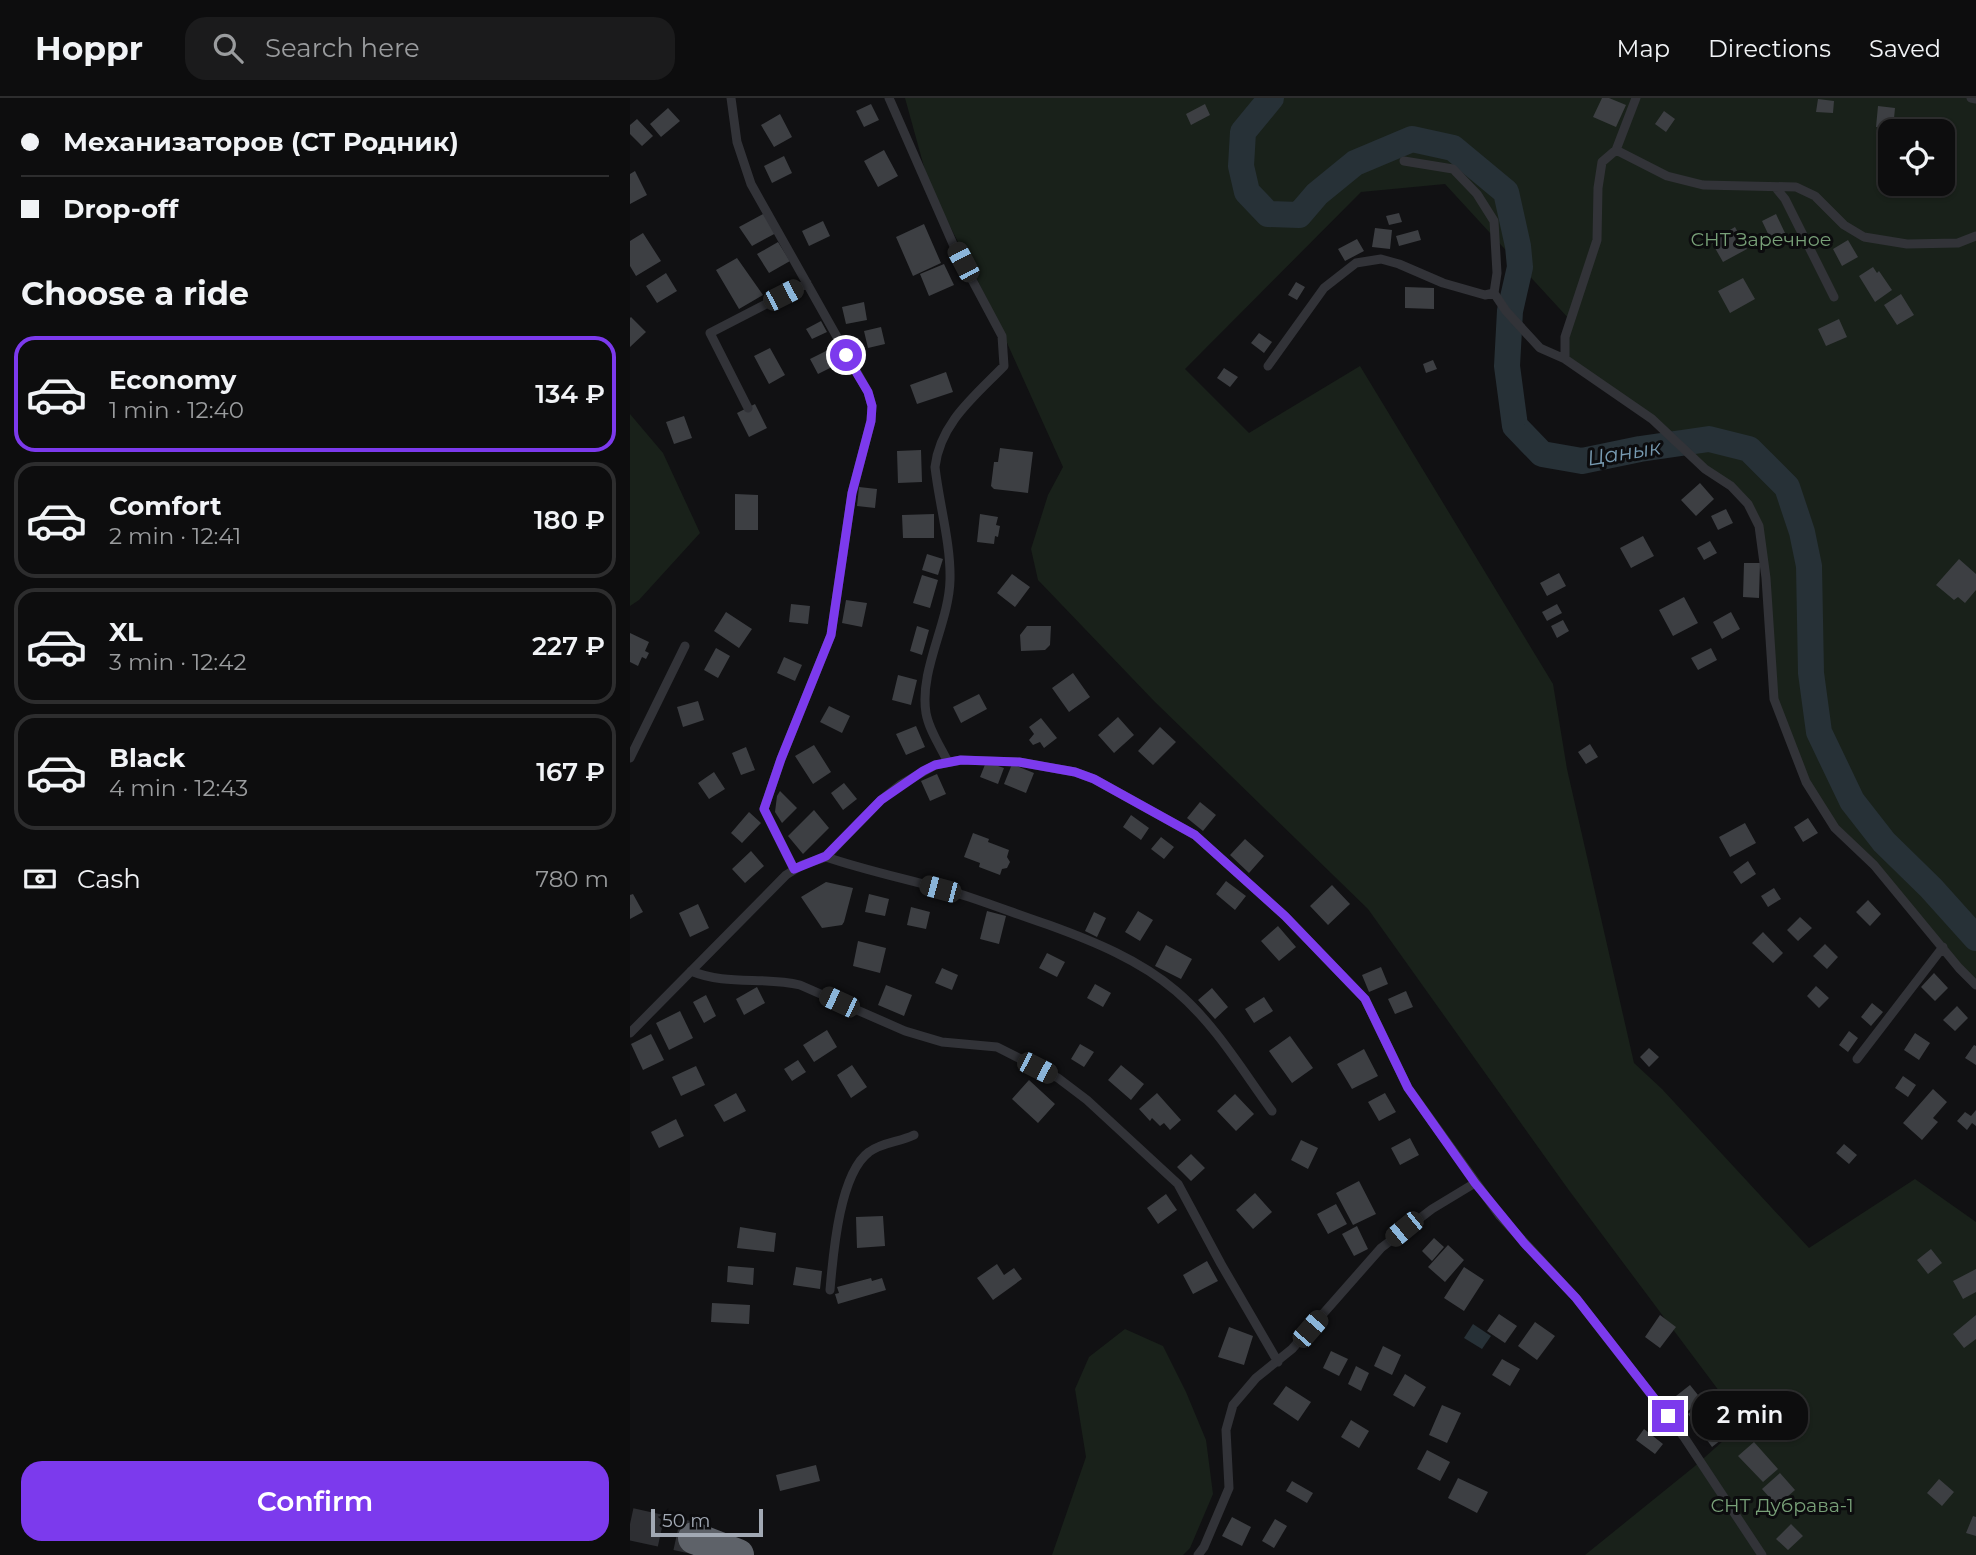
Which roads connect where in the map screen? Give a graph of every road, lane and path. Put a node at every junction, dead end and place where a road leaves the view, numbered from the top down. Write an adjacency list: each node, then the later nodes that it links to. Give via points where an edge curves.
1 (731, 98): 10 (lane, via 737,142 751,184)
2 (889, 98): 18 (lane, via 953,244 1002,336 1005,352 1004,366 959,412 937,451 936,479 950,577 926,699 931,727)
3 (1636, 98): 6 (lane)
4 (1971, 98): 5 (lane)
5 (1976, 99)
6 (1616, 150): 8 (lane, via 1667,176 1703,185); 13 (lane, via 1602,162 1597,240 1565,337)
7 (1404, 161): 11 (lane, via 1453,169 1476,194 1494,221)
8 (1776, 188): 9 (lane, via 1796,187 1815,196 1844,226 1864,237 1907,244 1958,243); 12 (lane)
9 (1976, 236)
10 (807, 283): 15 (lane, via 710,333); 20 (lane, via 872,406 852,493 831,635 764,809)
11 (1494, 293): 13 (lane, via 1540,348); 14 (lane, via 1485,295 1443,283 1381,259 1356,263 1324,288)
12 (1834, 297)
13 (1565, 359): 21 (lane, via 1652,419 1748,504 1759,526 1766,578 1774,699 1806,782 1835,828 1874,865)
14 (1268, 366)
15 (748, 408)
16 (685, 646): 17 (lane)
17 (630, 758)
18 (948, 762): 19 (lane, via 900,785); 28 (lane, via 1019,762 1075,772 1195,835 1285,916 1365,999 1408,1088)
19 (826, 856): 20 (lane); 26 (lane, via 1044,923 1094,942 1158,976 1210,1025)
20 (794, 869): 22 (lane)
21 (1943, 947): 23 (lane); 25 (lane)
22 (691, 971): 24 (lane); 30 (lane, via 718,980 800,985 905,1031 942,1042 997,1047 1058,1078 1178,1184)
23 (1976, 985)
24 (630, 1033)
25 (1857, 1059)
26 (1272, 1111)
27 (914, 1135): 29 (lane, via 868,1152 858,1166 844,1196)
28 (1475, 1183): 30 (lane, via 1381,1248); 34 (lane, via 1576,1298 1684,1437)
29 (830, 1290)
30 (1278, 1362): 33 (lane, via 1233,1405 1226,1430 1229,1488)
31 (694, 1538): 32 (highway)
32 (738, 1555)
33 (1198, 1555)
34 (1762, 1555)

